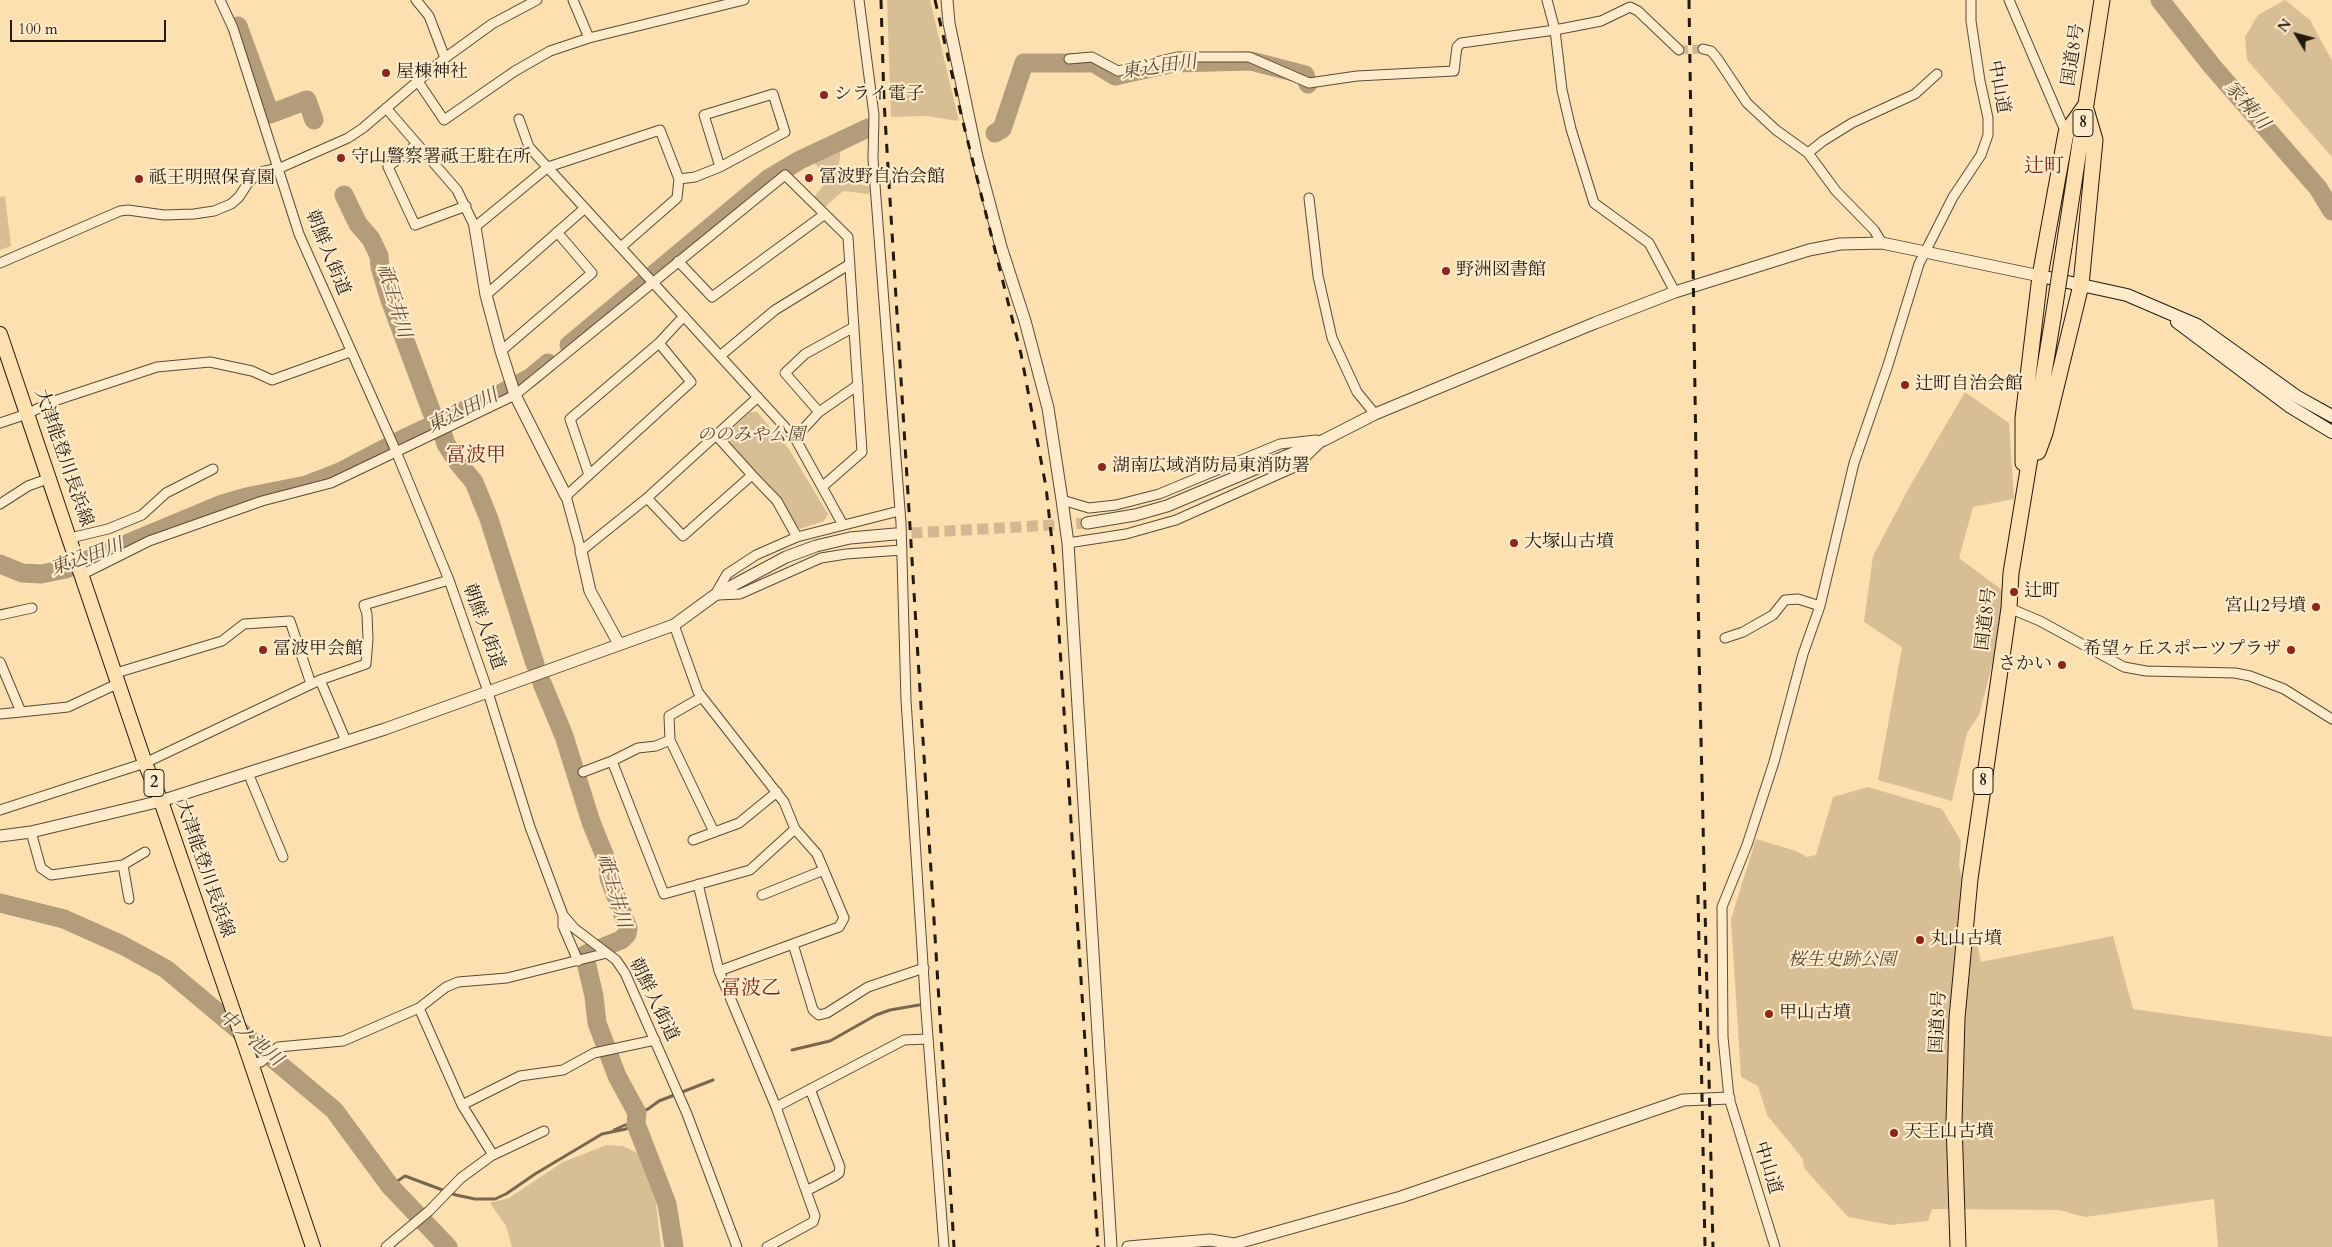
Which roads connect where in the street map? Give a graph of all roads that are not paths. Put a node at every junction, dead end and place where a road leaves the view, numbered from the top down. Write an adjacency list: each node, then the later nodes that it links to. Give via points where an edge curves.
1 (220, 0): 28 (street, 朝鮮人街道, via 233,28)
2 (416, 0): 16 (street, via 430,16)
3 (537, 0): 16 (street, via 492,24)
4 (572, 0): 13 (street)
5 (744, 0): 13 (street)
6 (859, 0): 78 (street, via 874,115 873,159)
7 (947, 0): 76 (street, via 977,157 1048,408)
8 (1547, 0): 12 (street)
9 (1970, 0): 38 (street, 中山道, via 1988,135 1981,155 1953,197)
10 (2009, 0): 23 (street)
11 (2102, 0): 20 (highway, 国道8号 / 8)
12 (1555, 30): 15 (street, via 1600,20 1630,8 1638,11); 17 (street, via 1461,43 1457,47 1454,71 1357,76 1309,83 1249,57 1177,57 1118,71 1092,57); 45 (street, via 1570,129 1594,204 1649,243)
13 (589, 38): 19 (street, via 550,51 444,120)
14 (1703, 49): 25 (street, via 1711,51 1717,58 1747,103)
15 (1679, 50)
16 (445, 58): 19 (street)
17 (1069, 59)
18 (1936, 74): 25 (street, via 1915,94 1852,123)
19 (418, 80): 21 (street)
20 (2085, 106): 23 (highway); 44 (highway, via 2095,140); 72 (highway, 国道8号 / 8, bridge)
21 (386, 108): 24 (street); 28 (street, via 348,138)
22 (519, 119): 26 (street, via 530,147)
23 (2066, 133): 42 (highway)
24 (417, 144): 31 (street, via 457,190); 31 (street, via 388,167 415,225)
25 (1808, 153): 36 (street, via 1836,191 1874,230)
26 (548, 167): 29 (street, via 660,130); 32 (street); 34 (street)
27 (720, 167): 27 (street, via 785,132 772,94 704,115); 29 (street, via 695,177)
28 (280, 168): 40 (street, via 260,172 231,204 214,211 164,215 120,210); 53 (street, 朝鮮人街道, via 299,234)
29 (679, 179): 37 (street, via 677,198)
30 (1309, 198): 60 (street, via 1318,276 1332,338 1357,392)
31 (466, 206): 34 (street)
32 (585, 208): 35 (street); 37 (street)
33 (825, 214): 39 (street, via 712,297); 39 (street, via 785,175); 41 (street, via 848,237)
34 (475, 227): 46 (street)
35 (557, 232): 46 (street); 52 (street, via 592,273)
36 (1882, 243): 38 (street); 45 (street, via 1840,244 1809,250)
37 (621, 247): 43 (street)
38 (1925, 253): 42 (street); 90 (street, 中山道, via 1854,463)
39 (678, 261): 43 (street)
40 (0, 263)
41 (850, 264): 49 (street); 54 (street, via 775,310)
42 (2040, 276): 44 (main road); 72 (highway, via 2023,418 2022,454)
43 (652, 281): 48 (street); 56 (street)
44 (2081, 285): 47 (main road, via 2127,295); 72 (highway, via 2045,433)
45 (1675, 292): 60 (street)
46 (486, 295): 52 (street)
47 (2158, 307): 61 (main road, via 2197,325 2296,396); 63 (main road, via 2289,406)
48 (684, 316): 51 (street); 54 (street)
49 (854, 327): 55 (street); 58 (street, via 805,354 785,373)
50 (0, 334): 59 (main road, 大津能登川長浜線 / 2)
51 (659, 343): 69 (street, via 570,419); 69 (street, via 691,382)
52 (501, 351): 56 (street)
53 (350, 352): 59 (street, via 272,380 252,371 210,362 157,367 51,402); 67 (street, 朝鮮人街道)
54 (720, 356): 57 (street)
55 (858, 385): 58 (street); 73 (street, via 862,452)
56 (515, 395): 67 (street); 74 (street)
57 (758, 397): 64 (street); 65 (street)
58 (819, 412): 65 (street)
59 (28, 414): 62 (street); 71 (main road, 大津能登川長浜線 / 2)
60 (1374, 414): 66 (street)
61 (2332, 416)
62 (0, 423)
63 (2332, 432)
64 (715, 434): 70 (street); 75 (street)
65 (795, 438): 73 (street)
66 (1324, 440): 76 (street, via 1280,444 1159,494 1116,505 1089,508); 79 (street, via 1167,506); 83 (street, via 1295,467 1176,520 1126,534)
67 (396, 451): 87 (street, via 331,483 262,501 149,542); 88 (street, 朝鮮人街道)
68 (213, 469): 84 (street, via 166,494 142,515)
69 (589, 475): 74 (street)
70 (752, 475): 75 (street, via 683,536); 82 (street, via 777,501)
71 (50, 478): 77 (street, via 28,486); 84 (main road, 大津能登川長浜線 / 2)
72 (2026, 485): 92 (highway, 国道8号 / 8, via 2011,572)
73 (822, 487): 80 (street)
74 (566, 496): 86 (street)
75 (647, 498): 86 (street)
76 (1062, 500): 83 (street)
77 (0, 504)
78 (899, 511): 80 (street); 85 (street)
79 (1086, 523)
80 (843, 525): 82 (street)
81 (895, 534): 89 (street, via 850,538 816,546 778,561)
82 (797, 537): 89 (street, via 756,555 727,574)
83 (1068, 543): 149 (street)
84 (72, 544): 87 (main road, 大津能登川長浜線 / 2)
85 (902, 550): 89 (street, via 821,558 740,594); 130 (street, via 906,700)
86 (581, 551): 96 (street, via 590,591)
87 (82, 572): 98 (main road, 大津能登川長浜線 / 2)
88 (449, 580): 99 (street, via 364,605 368,639 366,664); 100 (street, 朝鮮人街道)
89 (715, 595): 94 (street)
90 (1820, 606): 95 (street, via 1785,600 1773,615); 137 (street, 中山道, via 1748,845 1722,907 1723,1037)
91 (32, 608): 93 (street)
92 (2009, 608): 104 (street, via 2124,668 2250,676 2284,689); 152 (highway, 国道8号 / 8, via 1974,850 1958,1010 1954,1122)
93 (0, 615)
94 (674, 625): 96 (street); 101 (street)
95 (1725, 638)
96 (619, 644): 100 (street)
97 (0, 662): 102 (street)
98 (117, 678): 99 (street, via 222,641 244,624 290,621); 102 (street, via 68,707); 108 (main road, 大津能登川長浜線 / 2)
99 (316, 682): 106 (street); 108 (street)
100 (488, 692): 106 (street); 126 (street, 朝鮮人街道, via 530,827)
101 (702, 697): 105 (street, via 669,716); 111 (street)
102 (21, 712): 103 (street)
103 (0, 714)
104 (2332, 719)
105 (670, 740): 107 (street, via 638,748); 116 (street)
106 (346, 741): 110 (street)
107 (612, 761): 109 (street); 123 (street, via 664,894)
108 (145, 763): 112 (main road, 大津能登川長浜線 / 2); 113 (street)
109 (584, 772)
110 (248, 773): 112 (street); 120 (street)
111 (777, 792): 114 (street); 116 (street, via 739,823)
112 (161, 801): 115 (street); 135 (main road, 大津能登川長浜線 / 2)
113 (0, 810)
114 (795, 829): 122 (street, via 817,854); 123 (street, via 750,870)
115 (31, 832): 117 (street); 121 (street, via 41,868 51,875)
116 (714, 832): 118 (street)
117 (0, 836)
118 (693, 840)
119 (145, 852): 121 (street)
120 (283, 857)
121 (123, 866): 125 (street)
122 (824, 870): 124 (street); 127 (street, via 844,918 839,927)
123 (698, 884): 131 (street)
124 (762, 895)
125 (129, 899)
126 (562, 915): 128 (street, 朝鮮人街道); 129 (street, via 563,926)
127 (793, 944): 130 (street, via 813,1010 819,1015 868,987); 131 (street)
128 (603, 950): 129 (street); 134 (street, 朝鮮人街道, via 616,960 624,973)
129 (583, 960): 132 (street, via 507,978 458,982)
130 (924, 968): 133 (street)
131 (719, 971): 139 (street)
132 (419, 1008): 135 (street, via 343,1041 278,1047); 138 (street)
133 (928, 1039): 136 (street, via 904,1040); 148 (street)
134 (655, 1040): 138 (street, via 594,1053 563,1070 520,1076); 146 (street, 朝鮮人街道)
135 (254, 1059): 144 (main road, 大津能登川長浜線 / 2)
136 (810, 1089): 139 (street); 142 (street, via 840,1167 835,1176)
137 (1729, 1098): 143 (street, via 1683,1100 1401,1197); 151 (street, 中山道)
138 (462, 1104): 141 (street)
139 (776, 1107): 142 (street)
140 (544, 1131): 141 (street)
141 (493, 1155): 145 (street, via 461,1178 412,1227)
142 (806, 1191): 147 (street, via 815,1216 813,1222)
143 (1232, 1245): 150 (street, via 1210,1240)
144 (313, 1247)
145 (386, 1247)
146 (737, 1247)
147 (767, 1247)
148 (944, 1247)
149 (1111, 1247)
150 (1128, 1247)
151 (1775, 1247)
152 (1958, 1247)

